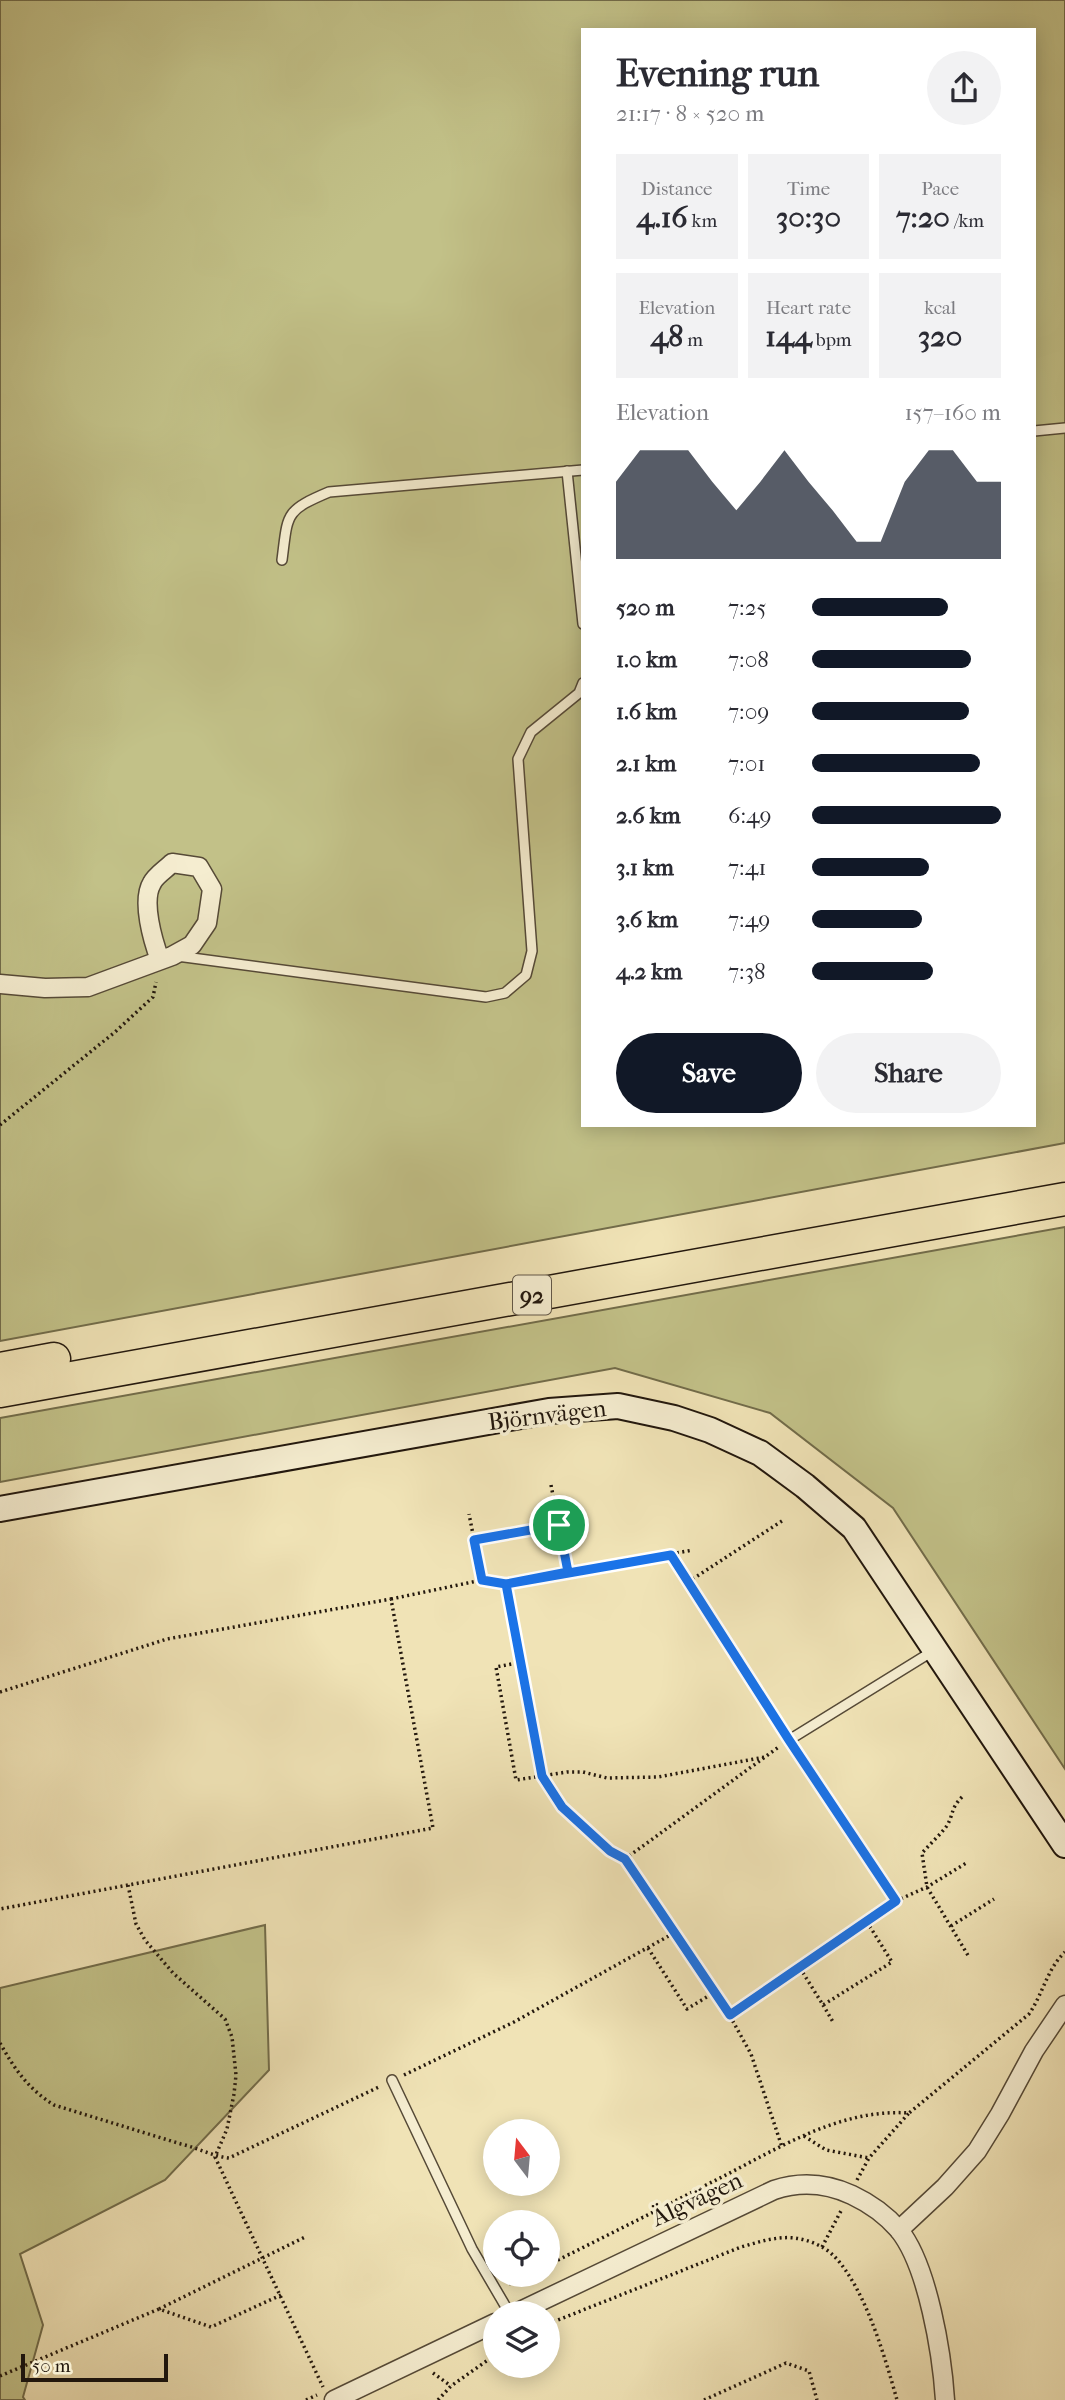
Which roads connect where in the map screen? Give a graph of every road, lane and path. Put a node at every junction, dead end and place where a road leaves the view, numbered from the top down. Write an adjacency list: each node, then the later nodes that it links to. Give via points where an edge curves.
1 (1065, 428): 2 (lane)
2 (1036, 431)
3 (581, 470): 4 (lane)
4 (568, 471): 5 (lane, via 329,492 301,504 288,520); 6 (lane)
5 (282, 560)
6 (581, 604)
7 (581, 688): 8 (lane, via 531,732 518,759 532,951 526,975 505,993 486,997)
8 (166, 958): 8 (street, via 152,938 151,883 172,863 198,867 212,889 207,923 192,944); 9 (street, via 88,987); 10 (path, via 153,998)
9 (0, 984)
10 (0, 1125)
11 (1065, 1179): 13 (highway, 92)
12 (1065, 1199): 14 (highway, 92)
13 (0, 1369)
14 (0, 1391)
15 (551, 1485): 19 (path)
16 (0, 1509): 28 (street, Björnvägen, via 550,1411 618,1406 710,1430 760,1453 804,1486 854,1528)
17 (469, 1514): 20 (path)
18 (782, 1521): 25 (path)
19 (559, 1525): 20 (path); 23 (path)
20 (474, 1540): 24 (path)
21 (694, 1550): 22 (path)
22 (671, 1555): 23 (path); 25 (path)
23 (568, 1572): 26 (path)
24 (482, 1580): 26 (path); 27 (path)
25 (688, 1582): 31 (path)
26 (506, 1584): 29 (path)
27 (390, 1599): 30 (path, via 167,1639); 38 (path, via 433,1828)
28 (934, 1651): 31 (lane); 35 (street, Björnvägen)
29 (522, 1662): 33 (path); 33 (path, via 496,1667 516,1780)
30 (0, 1692)
31 (789, 1740): 32 (path); 41 (path)
32 (766, 1757): 33 (path, via 658,1777 607,1778 583,1772); 36 (path)
33 (542, 1776): 36 (path, via 562,1807)
34 (962, 1797): 39 (path, via 953,1806 946,1827 922,1853)
35 (1065, 1845)
36 (625, 1859): 45 (path)
37 (968, 1862): 39 (path)
38 (128, 1885): 42 (path); 59 (path, via 136,1924 145,1940 173,1973 225,2020 232,2037 235,2084 227,2129)
39 (927, 1887): 41 (path); 44 (path)
40 (994, 1899): 44 (path)
41 (896, 1901): 43 (path)
42 (0, 1909)
43 (867, 1922): 49 (path); 51 (path, via 892,1962)
44 (951, 1926): 48 (path)
45 (674, 1933): 46 (path); 50 (path)
46 (648, 1948): 50 (path, via 687,2009); 56 (path, via 514,2022)
47 (1065, 1952): 57 (path, via 1029,2014 909,2113 860,2115)
48 (969, 1956)
49 (800, 1968): 51 (path); 53 (path)
50 (715, 1992): 53 (path)
51 (823, 2005): 54 (path)
52 (1065, 2005): 61 (street, via 977,2151)
53 (730, 2015): 58 (path, via 751,2054)
54 (833, 2022)
55 (0, 2043): 59 (path, via 23,2080 54,2105 200,2148)
56 (392, 2080): 59 (path, via 229,2158); 66 (lane, via 472,2249)
57 (804, 2136): 58 (path); 60 (path, via 826,2150)
58 (782, 2147): 64 (path)
59 (215, 2157): 63 (path)
60 (869, 2158)
61 (899, 2231): 67 (street, Älgvägen, via 867,2203 845,2192 820,2185 789,2186); 78 (street, via 927,2295)
62 (305, 2237): 63 (path)
63 (262, 2258): 65 (path); 68 (path)
64 (560, 2259)
65 (281, 2295): 68 (path, via 211,2327); 73 (path)
66 (504, 2301)
67 (539, 2301)
68 (159, 2309): 72 (path)
69 (560, 2320): 77 (path, via 741,2247 769,2239 798,2239 822,2247 847,2273 871,2321)
70 (483, 2327): 73 (street)
71 (483, 2364): 74 (path)
72 (0, 2376)
73 (329, 2395)
74 (438, 2400)
75 (704, 2400): 76 (path, via 786,2363 809,2371)
76 (817, 2400)
77 (897, 2400)
78 (945, 2400)

